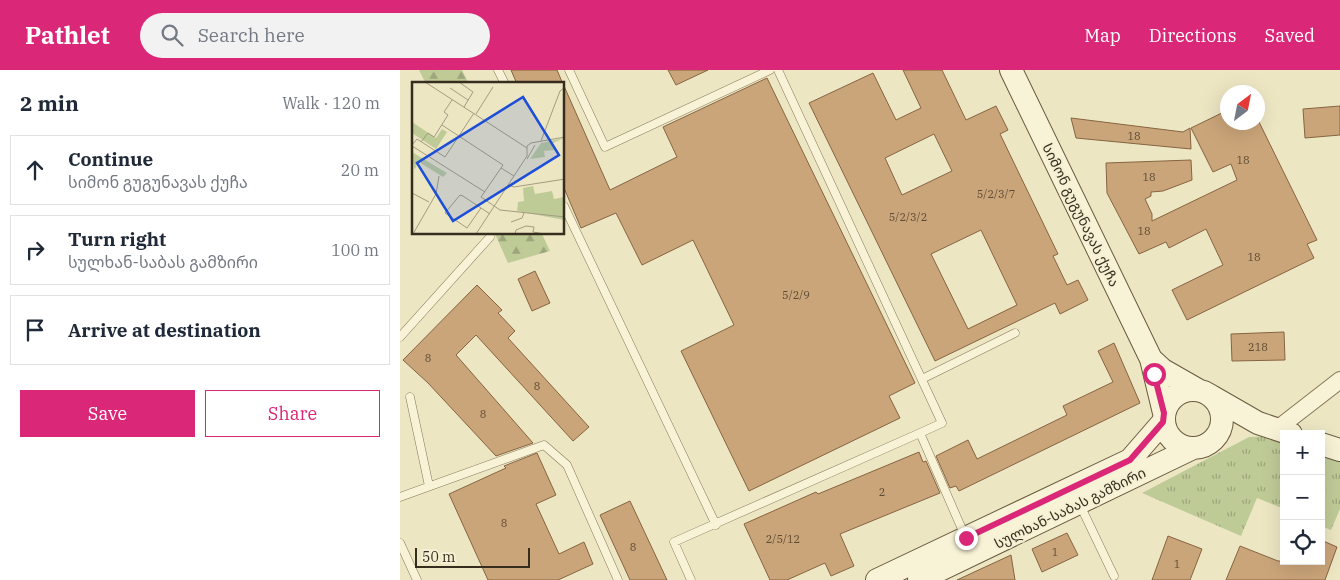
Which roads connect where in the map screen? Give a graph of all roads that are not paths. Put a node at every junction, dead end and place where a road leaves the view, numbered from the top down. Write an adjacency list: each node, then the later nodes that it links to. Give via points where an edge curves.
1 (498, 70): 6 (lane)
2 (569, 70): 3 (lane, via 605,147)
3 (770, 70)
4 (778, 70): 12 (lane)
5 (1011, 70): 11 (main road, სიმონ გუგუნავას ქუჩა)
6 (504, 82)
7 (565, 208): 26 (lane)
8 (490, 237): 10 (lane)
9 (1015, 333): 12 (lane)
10 (400, 337)
11 (1151, 360): 14 (main road, სიმონ გუგუნავას ქუჩა); 16 (main road, სიმონ გუგუნავას ქუჩა)
12 (922, 379): 19 (lane, via 942,423)
13 (1340, 380): 18 (street)
14 (1204, 393): 16 (main road, via 1180,392 1172,398); 17 (main road, via 1218,404); 18 (main road, სიმონ გუგუნავას ქუჩა)
15 (410, 398): 23 (lane)
16 (1164, 417): 21 (main road, via 1172,440); 27 (main road, სულხან-საბას გამზირი, via 1130,460)
17 (1222, 426): 18 (main road); 21 (main road, via 1211,442)
18 (1275, 429)
19 (920, 433): 26 (lane); 27 (lane)
20 (1325, 445): 22 (main road)
21 (1193, 448): 25 (main road, სულხან-საბას გამზირი)
22 (1340, 450)
23 (429, 486): 24 (lane); 32 (lane, via 544,445 566,464)
24 (400, 497)
25 (1079, 503): 29 (lane); 34 (main road, სულხან-საბას გამზირი)
26 (716, 525): 33 (lane, via 674,542)
27 (966, 538): 30 (main road, სულხან-საბას გამზირი)
28 (400, 542): 31 (lane)
29 (1114, 576)
30 (888, 578)
31 (417, 580)
32 (618, 580)
33 (691, 580)
34 (919, 580)

